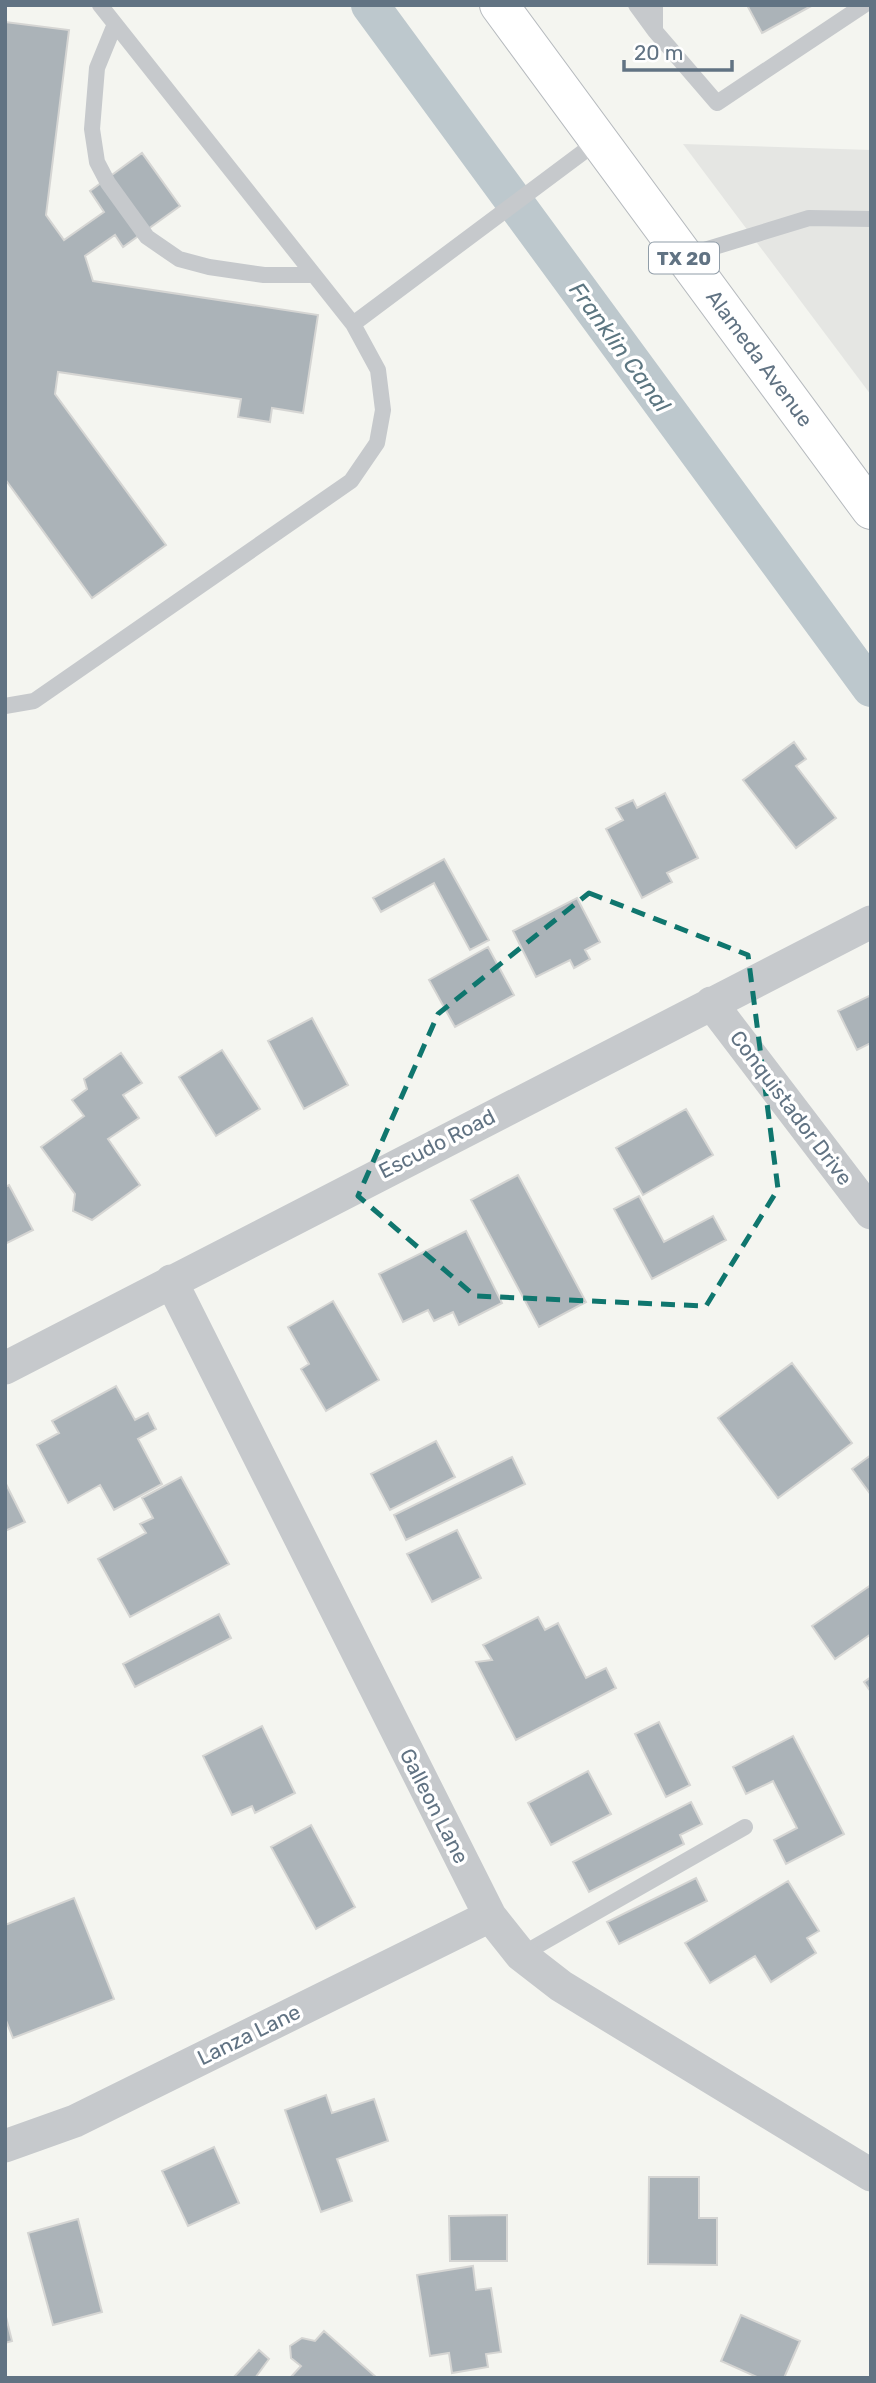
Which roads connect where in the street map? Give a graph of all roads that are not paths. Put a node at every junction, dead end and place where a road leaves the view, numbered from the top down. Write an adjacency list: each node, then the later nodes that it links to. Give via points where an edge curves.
1 (100, 5): 6 (lane)
2 (499, 5): 8 (main road, Alameda Avenue / TX 20)
3 (636, 5): 7 (lane)
4 (655, 5): 7 (lane)
5 (864, 5): 7 (lane, via 717,103)
6 (115, 24): 11 (lane); 11 (lane, via 97,68 92,129 97,162 147,237 179,259 209,267 264,275)
7 (655, 31)
8 (598, 141): 10 (main road, Alameda Avenue / TX 20); 12 (lane)
9 (871, 219): 10 (lane, via 809,218)
10 (683, 257): 13 (main road, Alameda Avenue / TX 20)
11 (313, 275): 12 (lane)
12 (353, 324): 14 (lane, via 378,370 383,410 377,443 351,481 34,701)
13 (871, 510)
14 (5, 706)
15 (871, 922): 16 (street, Escudo Road)
16 (711, 1003): 17 (street, Conquistador Drive); 18 (street, Escudo Road)
17 (871, 1213)
18 (171, 1281): 19 (street, Escudo Road); 21 (street, Galleon Lane)
19 (5, 1368)
20 (745, 1827): 22 (lane)
21 (490, 1916): 22 (street, Galleon Lane); 23 (street, Lanza Lane, via 75,2121)
22 (522, 1955): 24 (street, Galleon Lane, via 561,1986)
23 (5, 2146)
24 (871, 2175)

